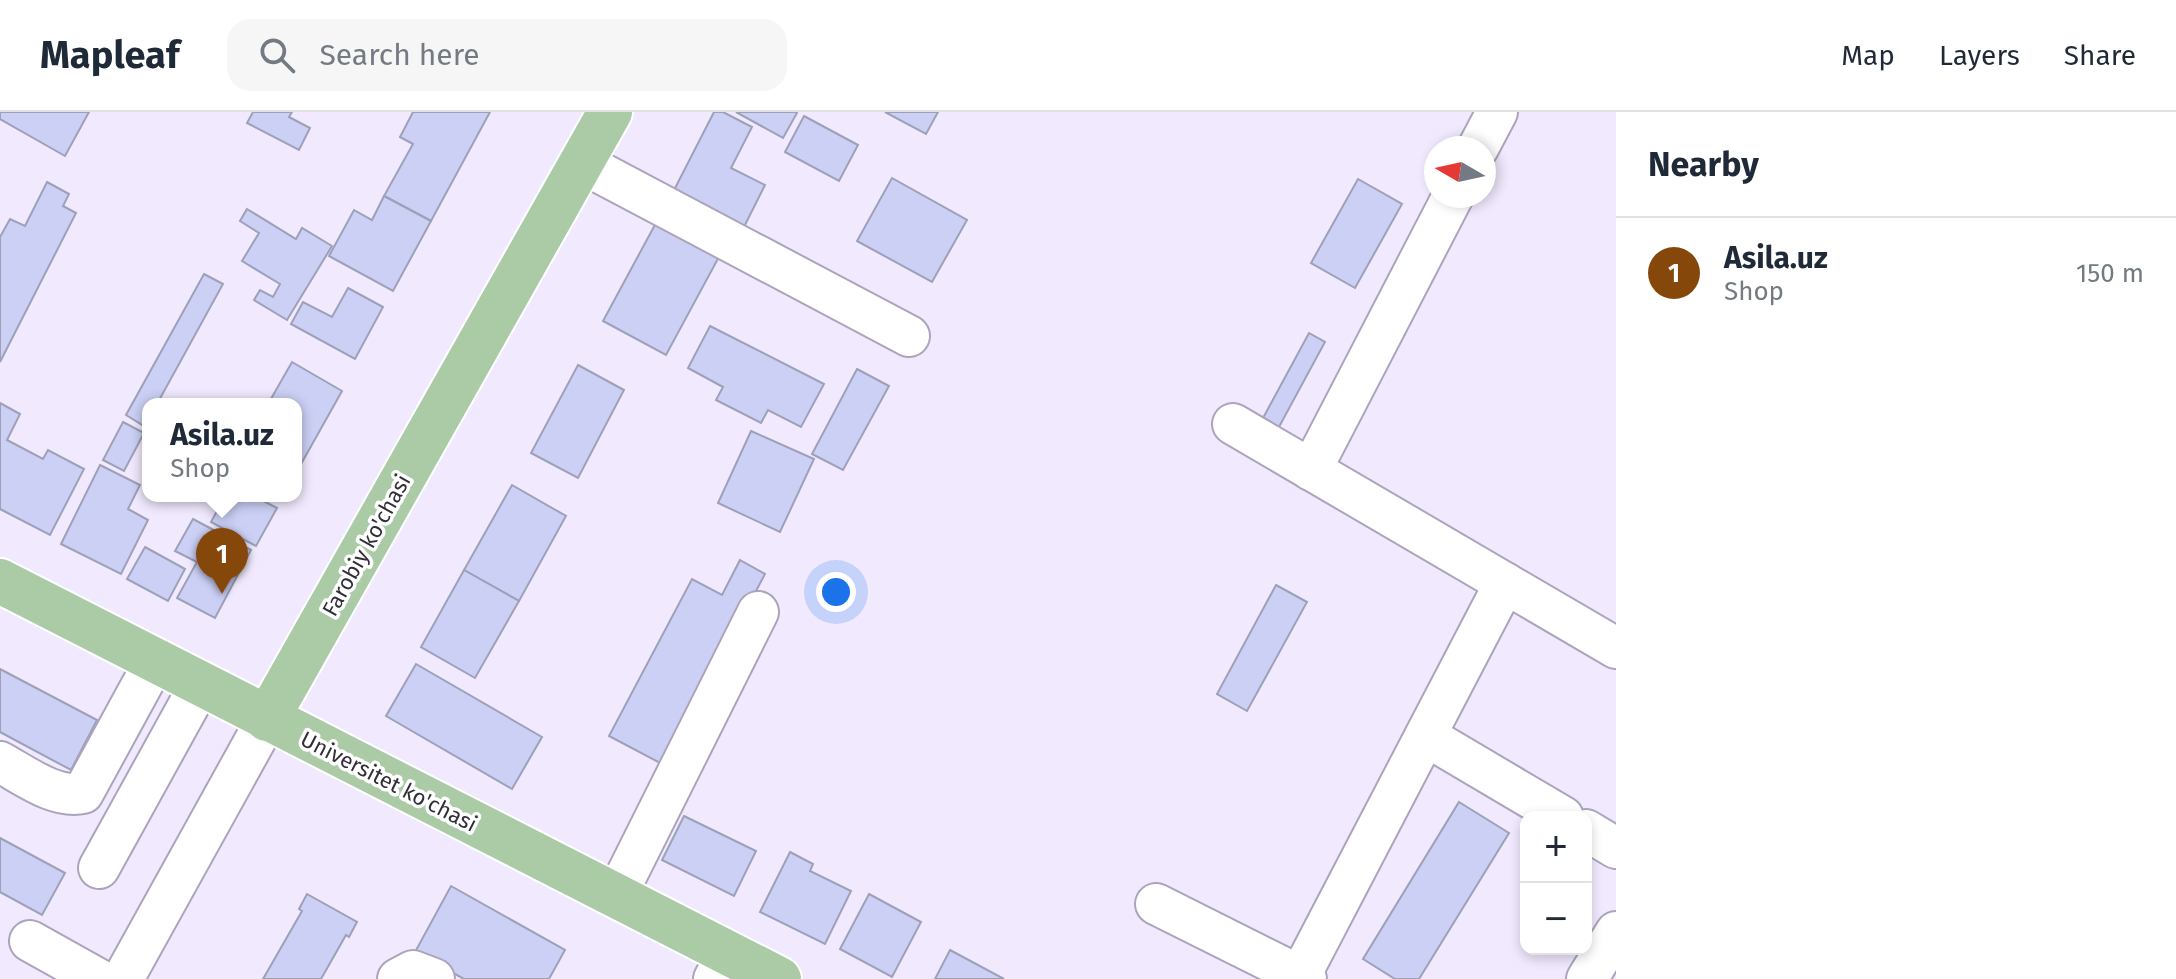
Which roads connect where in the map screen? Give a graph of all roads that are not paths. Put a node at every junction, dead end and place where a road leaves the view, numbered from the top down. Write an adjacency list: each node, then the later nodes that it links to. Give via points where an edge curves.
1 (610, 112): 4 (main road, Farobiy ko'chasi)
2 (1497, 112): 3 (street)
3 (1484, 136)
4 (582, 163): 6 (street); 15 (main road, Farobiy ko'chasi)
5 (1447, 208): 8 (street)
6 (909, 336)
7 (1233, 424): 8 (street)
8 (1311, 470): 10 (street)
9 (0, 581): 13 (main road, Universitet ko'chasi)
10 (1505, 583): 12 (street); 16 (street)
11 (758, 612): 22 (street)
12 (1616, 648)
13 (155, 661): 14 (main road, Universitet ko'chasi); 17 (street, via 83,793 60,793)
14 (200, 685): 15 (main road, Universitet ko'chasi); 21 (street)
15 (267, 719): 22 (main road, Universitet ko'chasi); 30 (street, Farobiy ko'chasi)
16 (1426, 736): 18 (street); 28 (street)
17 (0, 762)
18 (1553, 811)
19 (1592, 834): 20 (street)
20 (1616, 848)
21 (99, 868)
22 (616, 896): 26 (main road, Universitet ko'chasi)
23 (1156, 904): 28 (street)
24 (1616, 932): 33 (street)
25 (30, 941): 29 (street)
26 (721, 966): 27 (main road, Universitet ko'chasi)
27 (771, 977)
28 (1303, 978)
29 (98, 979)
30 (123, 979)
31 (398, 979): 32 (street, via 413,971)
32 (434, 979)
33 (1587, 979)

